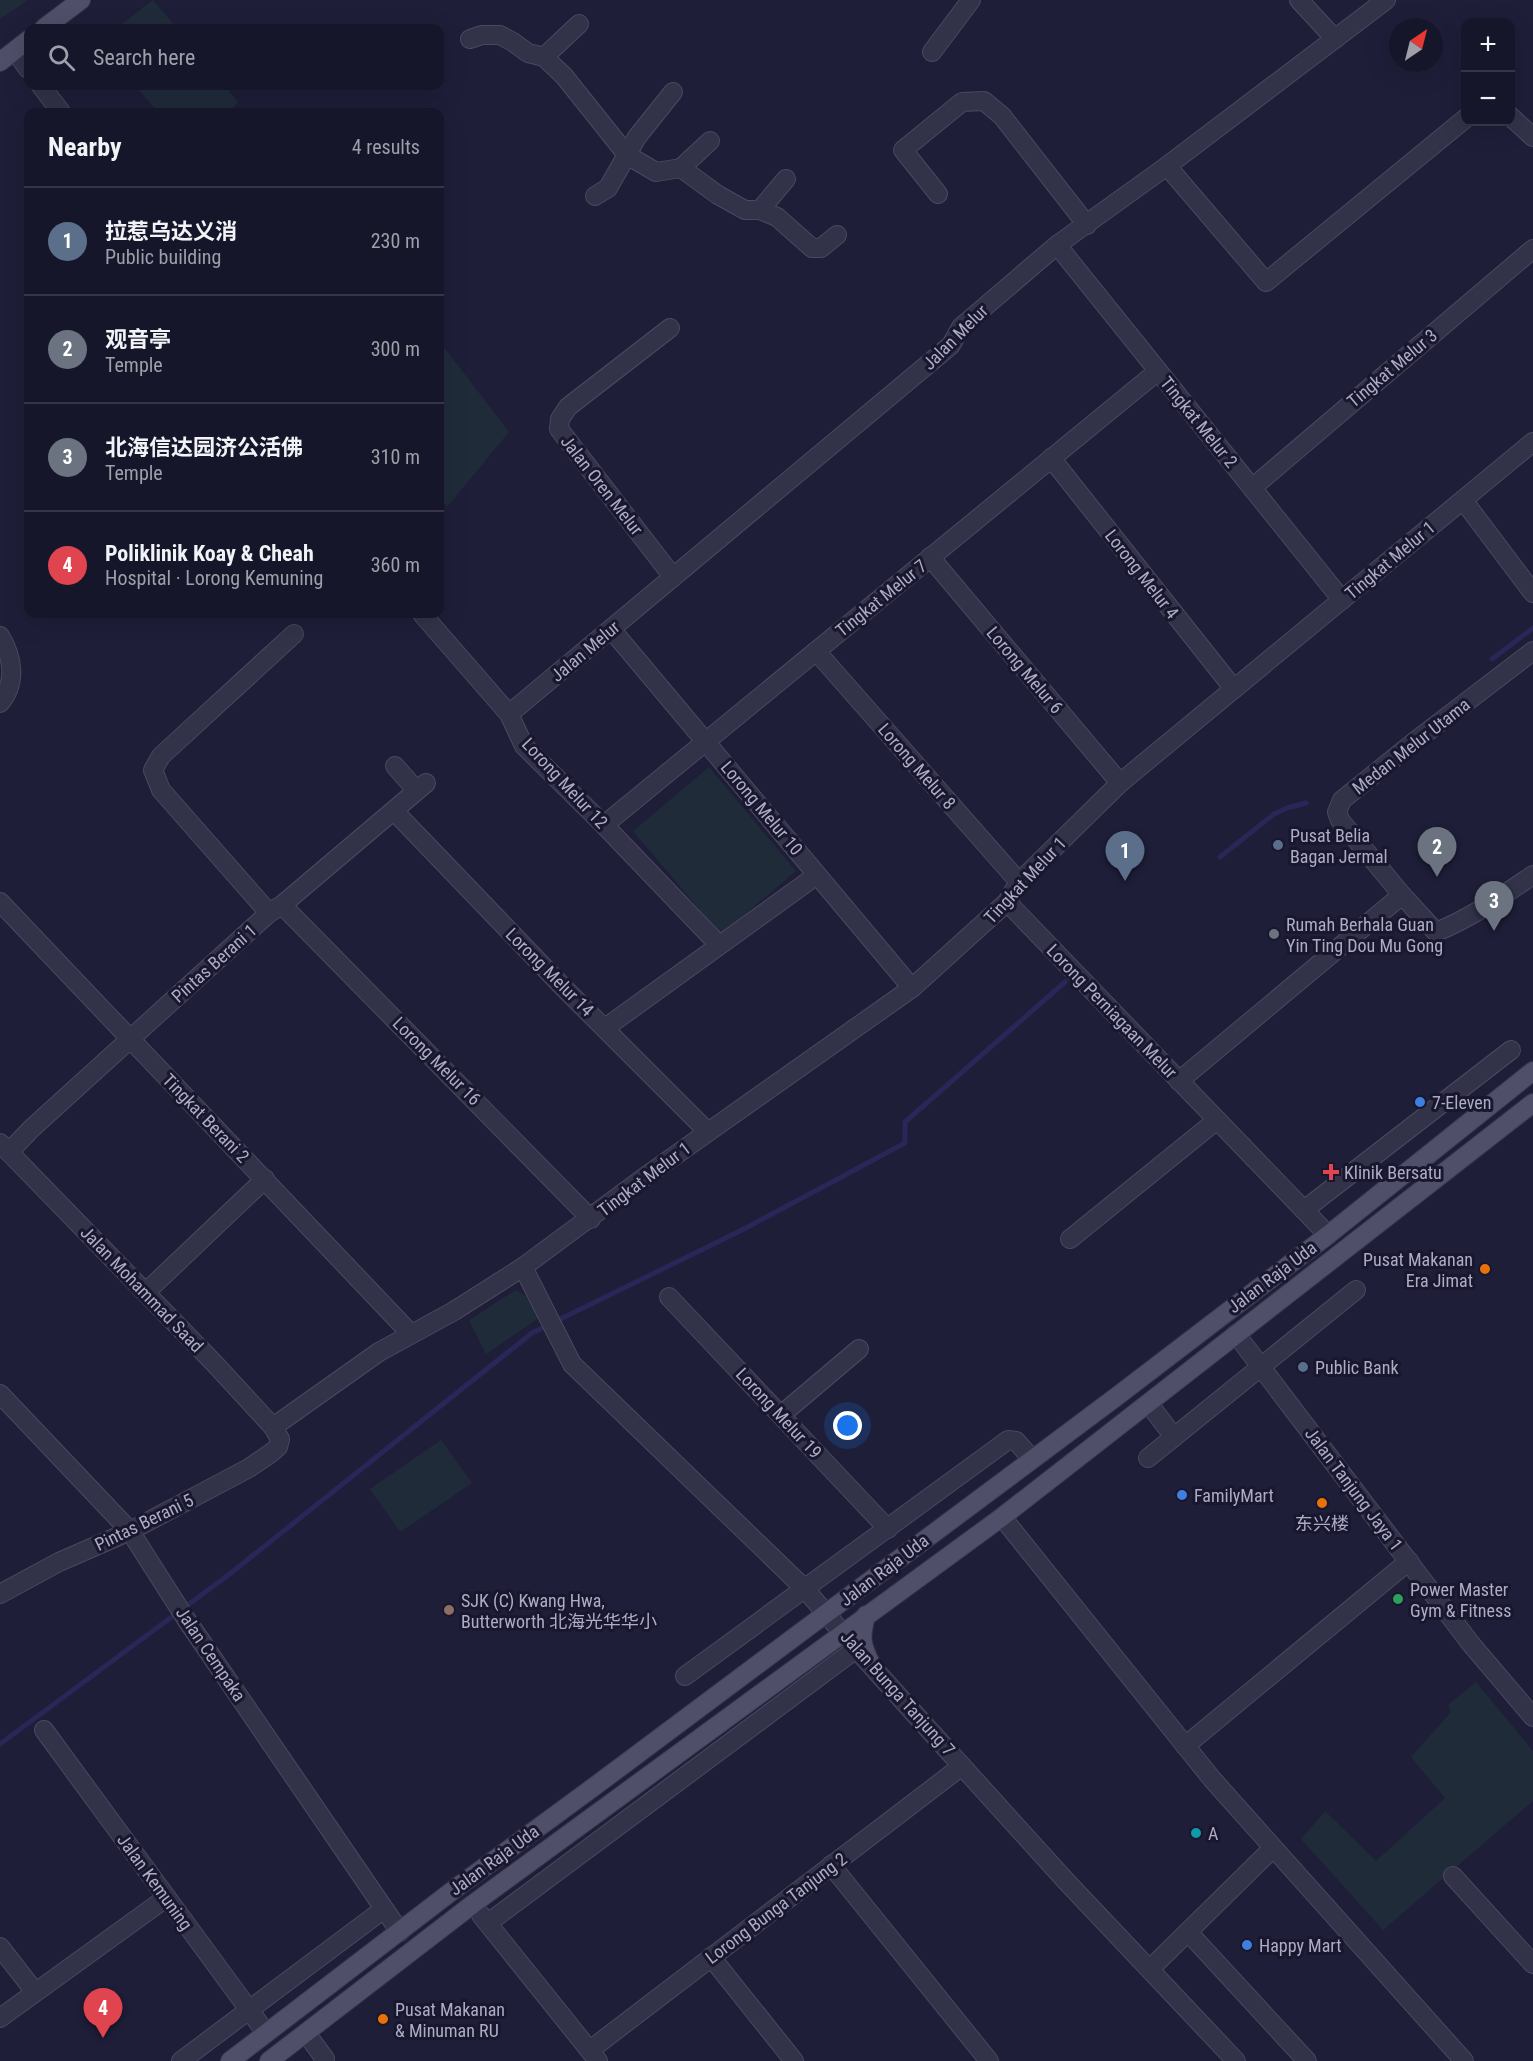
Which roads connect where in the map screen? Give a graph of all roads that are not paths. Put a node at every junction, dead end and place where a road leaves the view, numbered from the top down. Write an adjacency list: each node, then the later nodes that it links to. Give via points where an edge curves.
1 (81, 0): 5 (main road)
2 (971, 0): 10 (street)
3 (1299, 0): 8 (street)
4 (1386, 0): 8 (street, Jalan Melur)
5 (49, 24)
6 (579, 24): 11 (street)
7 (470, 39): 11 (street, via 500,35 528,53)
8 (1335, 39): 21 (street, Jalan Melur)
9 (14, 51): 12 (street)
10 (932, 52)
11 (544, 57): 20 (street, via 564,76)
12 (24, 64)
13 (44, 90): 15 (street)
14 (673, 92): 20 (street)
15 (58, 108)
16 (1515, 121): 18 (street)
17 (1461, 122): 21 (street, via 1266,282)
18 (1533, 137)
19 (710, 141): 22 (street)
20 (627, 156): 22 (street, via 656,172); 25 (street, via 608,188)
21 (1167, 166): 27 (street, Jalan Melur)
22 (681, 168): 26 (street, via 745,210)
23 (786, 179): 26 (street)
24 (938, 194): 27 (street, via 903,150 963,102 984,101 1002,116)
25 (595, 196)
26 (760, 210): 28 (street, via 777,217 812,248 821,248)
27 (1087, 225): 29 (street, Jalan Melur)
28 (837, 235)
29 (1057, 244): 32 (street, Tingkat Melur 2); 38 (street, Jalan Melur, via 961,327 951,345)
30 (1533, 249): 35 (street, Tingkat Melur 3)
31 (670, 328): 38 (street, Jalan Oren Melur, via 568,407 559,429)
32 (1158, 370): 34 (street, Tingkat Melur 7); 35 (street, Tingkat Melur 2)
33 (1533, 442): 36 (street, Tingkat Melur 1)
34 (1051, 458): 37 (street, Tingkat Melur 7); 47 (street, Lorong Melur 4)
35 (1252, 488): 40 (street, Tingkat Melur 2)
36 (1463, 500): 39 (street); 40 (street, Tingkat Melur 1)
37 (930, 557): 45 (street, Tingkat Melur 7); 52 (street, Lorong Melur 6)
38 (673, 577): 42 (street, Jalan Melur)
39 (1533, 593)
40 (1342, 600): 47 (street, Tingkat Melur 1)
41 (425, 618): 49 (street, Lorong Melur 12)
42 (611, 629): 49 (street, Jalan Melur); 50 (street, Lorong Melur 10)
43 (294, 634): 61 (street, Lorong Melur 16, via 161,756 153,770 161,790)
44 (0, 636): 48 (street, via 10,661 12,682)
45 (816, 651): 50 (street, Tingkat Melur 7); 57 (street, Lorong Melur 8)
46 (1533, 651): 58 (street, Medan Melur Utama, via 1342,800 1337,812 1340,820)
47 (1233, 689): 52 (street, Tingkat Melur 1)
48 (0, 703)
49 (509, 714): 54 (street, Lorong Melur 12, via 524,746)
50 (705, 741): 54 (street, Tingkat Melur 7); 55 (street, Lorong Melur 10)
51 (395, 766): 53 (street, Pintas Berani 1, via 421,787)
52 (1120, 783): 57 (street, Tingkat Melur 1)
53 (394, 811): 61 (street, Pintas Berani 1); 64 (street, Lorong Melur 14)
54 (604, 825): 62 (street, Lorong Melur 12)
55 (817, 875): 62 (street); 63 (street, Lorong Melur 10)
56 (1533, 875): 58 (street, Medan Melur Utama, via 1436,932)
57 (1018, 882): 60 (street, Tingkat Melur 1)
58 (1402, 895): 68 (street)
59 (0, 902): 65 (street, Tingkat Berani 2)
60 (1007, 902): 63 (street, Tingkat Melur 1); 68 (street, Lorong Perniagaan Melur)
61 (276, 909): 65 (street, Pintas Berani 1); 75 (street, Lorong Melur 16)
62 (718, 944): 64 (street)
63 (912, 988): 71 (street, Tingkat Melur 1)
64 (605, 1028): 71 (street, Lorong Melur 14)
65 (131, 1038): 72 (street, Pintas Berani 1, via 31,1129); 73 (street, Tingkat Berani 2)
66 (1511, 1050): 74 (street)
67 (1533, 1071): 76 (main road, Jalan Raja Uda)
68 (1179, 1081): 70 (street, Lorong Perniagaan Melur)
69 (1533, 1103): 83 (main road, Jalan Raja Uda)
70 (1217, 1120): 74 (street, Lorong Perniagaan Melur); 77 (street)
71 (708, 1132): 75 (street, Tingkat Melur 1)
72 (4, 1147): 80 (street, Jalan Mohammad Saad)
73 (265, 1179): 80 (street); 82 (street, Tingkat Berani 2)
74 (1304, 1210): 76 (street, Lorong Perniagaan Melur)
75 (591, 1219): 78 (street, Tingkat Melur 1)
76 (1328, 1235): 92 (main road, Jalan Raja Uda)
77 (1070, 1239)
78 (524, 1267): 82 (street, Pintas Berani 5); 97 (street, Jalan Bunga Tanjung 7, via 572,1364)
79 (1356, 1290): 85 (street)
80 (146, 1292): 89 (street, Jalan Mohammad Saad)
81 (669, 1297): 88 (street, Lorong Melur 19)
82 (411, 1334): 89 (street, Pintas Berani 5, via 379,1352)
83 (1236, 1334): 85 (street, Jalan Tanjung Jaya 1); 87 (main road, Jalan Raja Uda)
84 (859, 1349): 88 (street)
85 (1261, 1367): 90 (street); 96 (street, Jalan Tanjung Jaya 1)
86 (0, 1394): 95 (street, Jalan Cempaka)
87 (1149, 1404): 90 (street); 93 (main road, Jalan Raja Uda)
88 (781, 1415): 94 (street, Lorong Melur 19)
89 (277, 1433): 95 (street, Pintas Berani 5, via 278,1446 249,1468)
90 (1174, 1437): 91 (street)
91 (1148, 1458)
92 (1032, 1459): 94 (street, Jalan Raja Uda, via 1016,1441 1008,1440); 99 (main road, Jalan Raja Uda)
93 (1002, 1517): 100 (main road, Jalan Raja Uda); 109 (street)
94 (888, 1529): 97 (street, Jalan Raja Uda)
95 (130, 1531): 98 (street, Pintas Berani 5); 116 (street, Jalan Cempaka)
96 (1409, 1562): 107 (street, Jalan Tanjung Jaya 1); 109 (street)
97 (805, 1589): 99 (street, Jalan Bunga Tanjung 7); 106 (street, Jalan Raja Uda)
98 (0, 1594)
99 (827, 1613): 101 (street, Jalan Bunga Tanjung 7); 102 (main road, Jalan Raja Uda)
100 (866, 1615): 101 (main road, Jalan Raja Uda); 104 (main road, via 861,1639)
101 (843, 1632): 103 (street, Jalan Bunga Tanjung 7); 105 (main road, Jalan Raja Uda)
102 (784, 1644): 105 (main road, via 794,1648); 118 (main road, Jalan Raja Uda)
103 (856, 1649): 104 (street, Jalan Bunga Tanjung 7); 117 (street)
104 (870, 1662): 110 (street, Jalan Bunga Tanjung 7)
105 (801, 1663): 115 (main road, Jalan Raja Uda)
106 (685, 1676)
107 (1533, 1717)
108 (44, 1730): 114 (street, Jalan Kemuning)
109 (1185, 1746): 111 (street)
110 (962, 1766): 112 (street, Lorong Bunga Tanjung 2); 123 (street, Jalan Bunga Tanjung 7)
111 (1273, 1848): 119 (street); 138 (street)
112 (831, 1865): 121 (street, Lorong Bunga Tanjung 2); 135 (street)
113 (1453, 1876): 122 (street)
114 (166, 1898): 124 (street); 125 (street, Jalan Kemuning)
115 (473, 1905): 117 (street); 128 (main road, Jalan Raja Uda)
116 (384, 1909): 118 (street, Jalan Cempaka); 125 (street)
117 (488, 1923): 129 (street)
118 (400, 1932): 127 (main road, Jalan Raja Uda)
119 (1188, 1932): 123 (street); 137 (street)
120 (0, 1947): 124 (street)
121 (711, 1957): 129 (street, Lorong Bunga Tanjung 2); 134 (street)
122 (1533, 1964)
123 (1150, 1969): 136 (street, Jalan Bunga Tanjung 7)
124 (35, 1992): 126 (street)
125 (249, 2011): 127 (street, Jalan Kemuning); 131 (street)
126 (0, 2018)
127 (266, 2033): 132 (main road, Jalan Raja Uda)
128 (306, 2033): 130 (street); 133 (main road, Jalan Raja Uda)
129 (594, 2055)
130 (324, 2060)
131 (181, 2061)
132 (230, 2061)
133 (269, 2061)
134 (794, 2061)
135 (990, 2061)
136 (1236, 2061)
137 (1307, 2061)
138 (1464, 2061)

